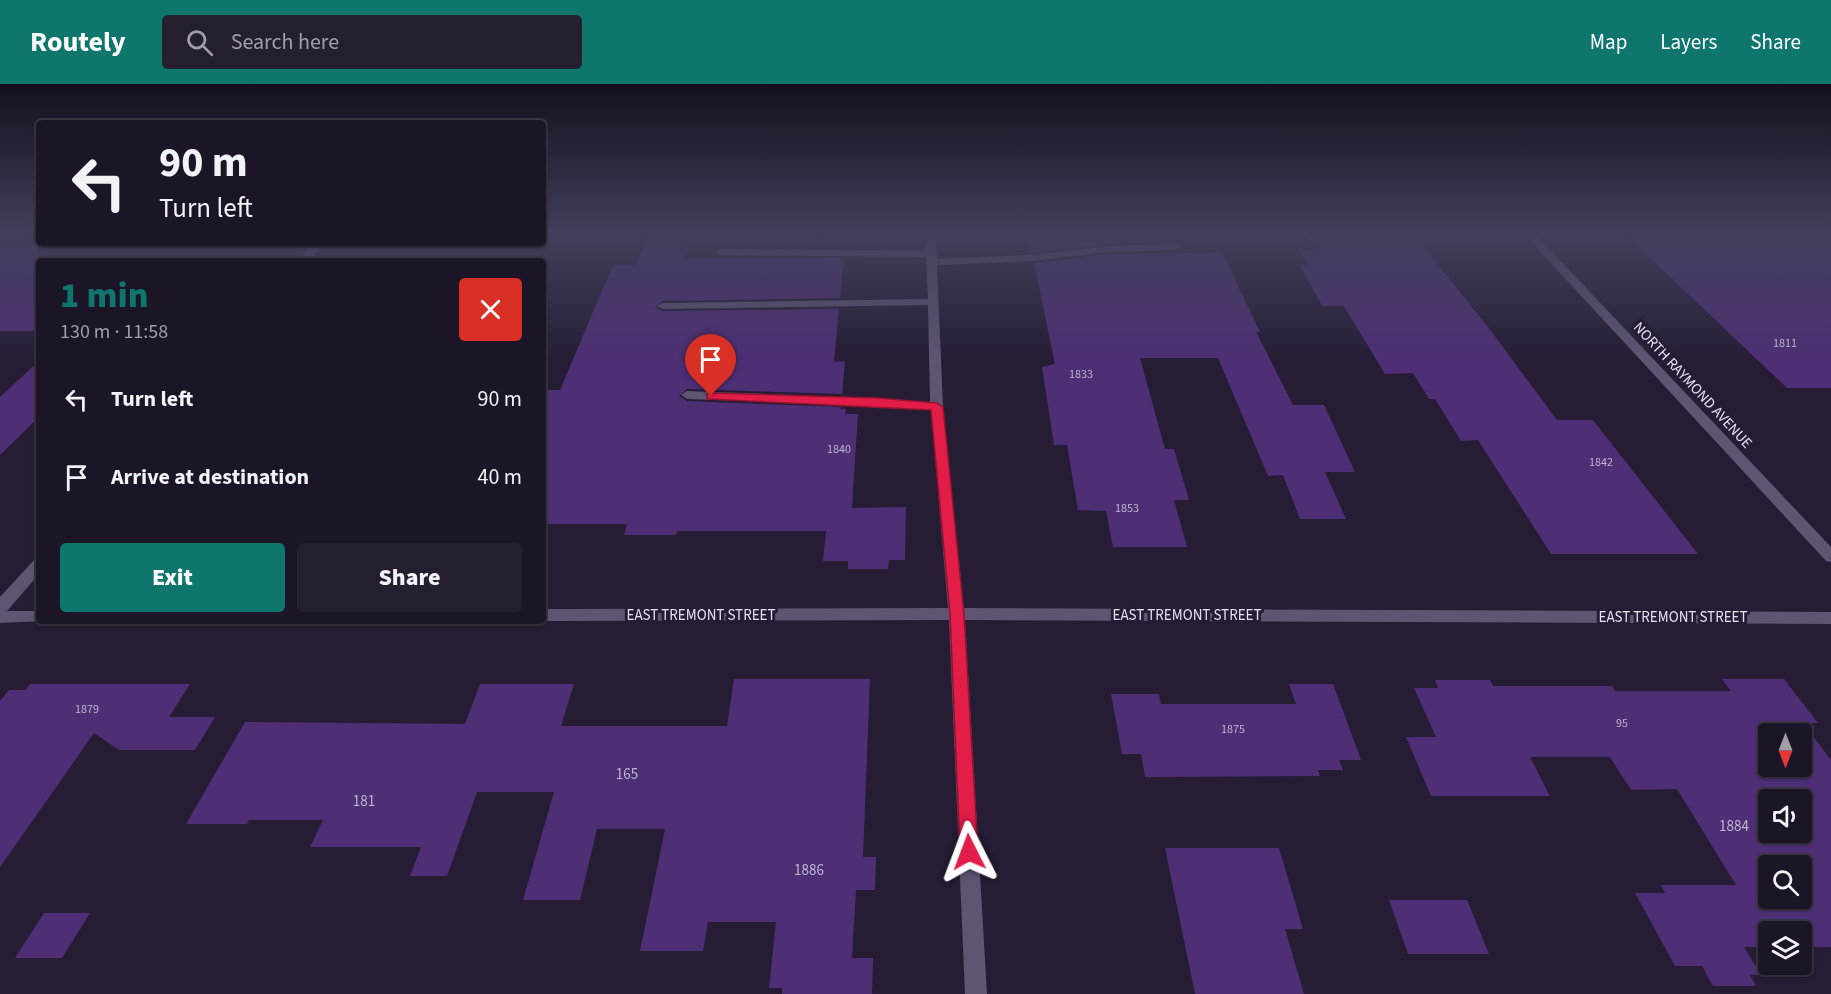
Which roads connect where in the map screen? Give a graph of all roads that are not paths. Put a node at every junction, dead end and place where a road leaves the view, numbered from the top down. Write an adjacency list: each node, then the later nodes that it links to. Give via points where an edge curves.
1 (932, 278): 3 (street)
2 (1571, 278): 7 (street, NORTH RAYMOND AVENUE)
3 (933, 302): 4 (street); 6 (street)
4 (663, 306)
5 (687, 395): 6 (street)
6 (937, 407): 10 (street)
7 (1831, 557)
8 (36, 567): 9 (street)
9 (0, 608)
10 (957, 614): 11 (street, EAST TREMONT STREET); 14 (street, EAST TREMONT STREET); 15 (street)
11 (546, 615)
12 (0, 617): 13 (street)
13 (36, 617)
14 (1831, 618)
15 (976, 994)

